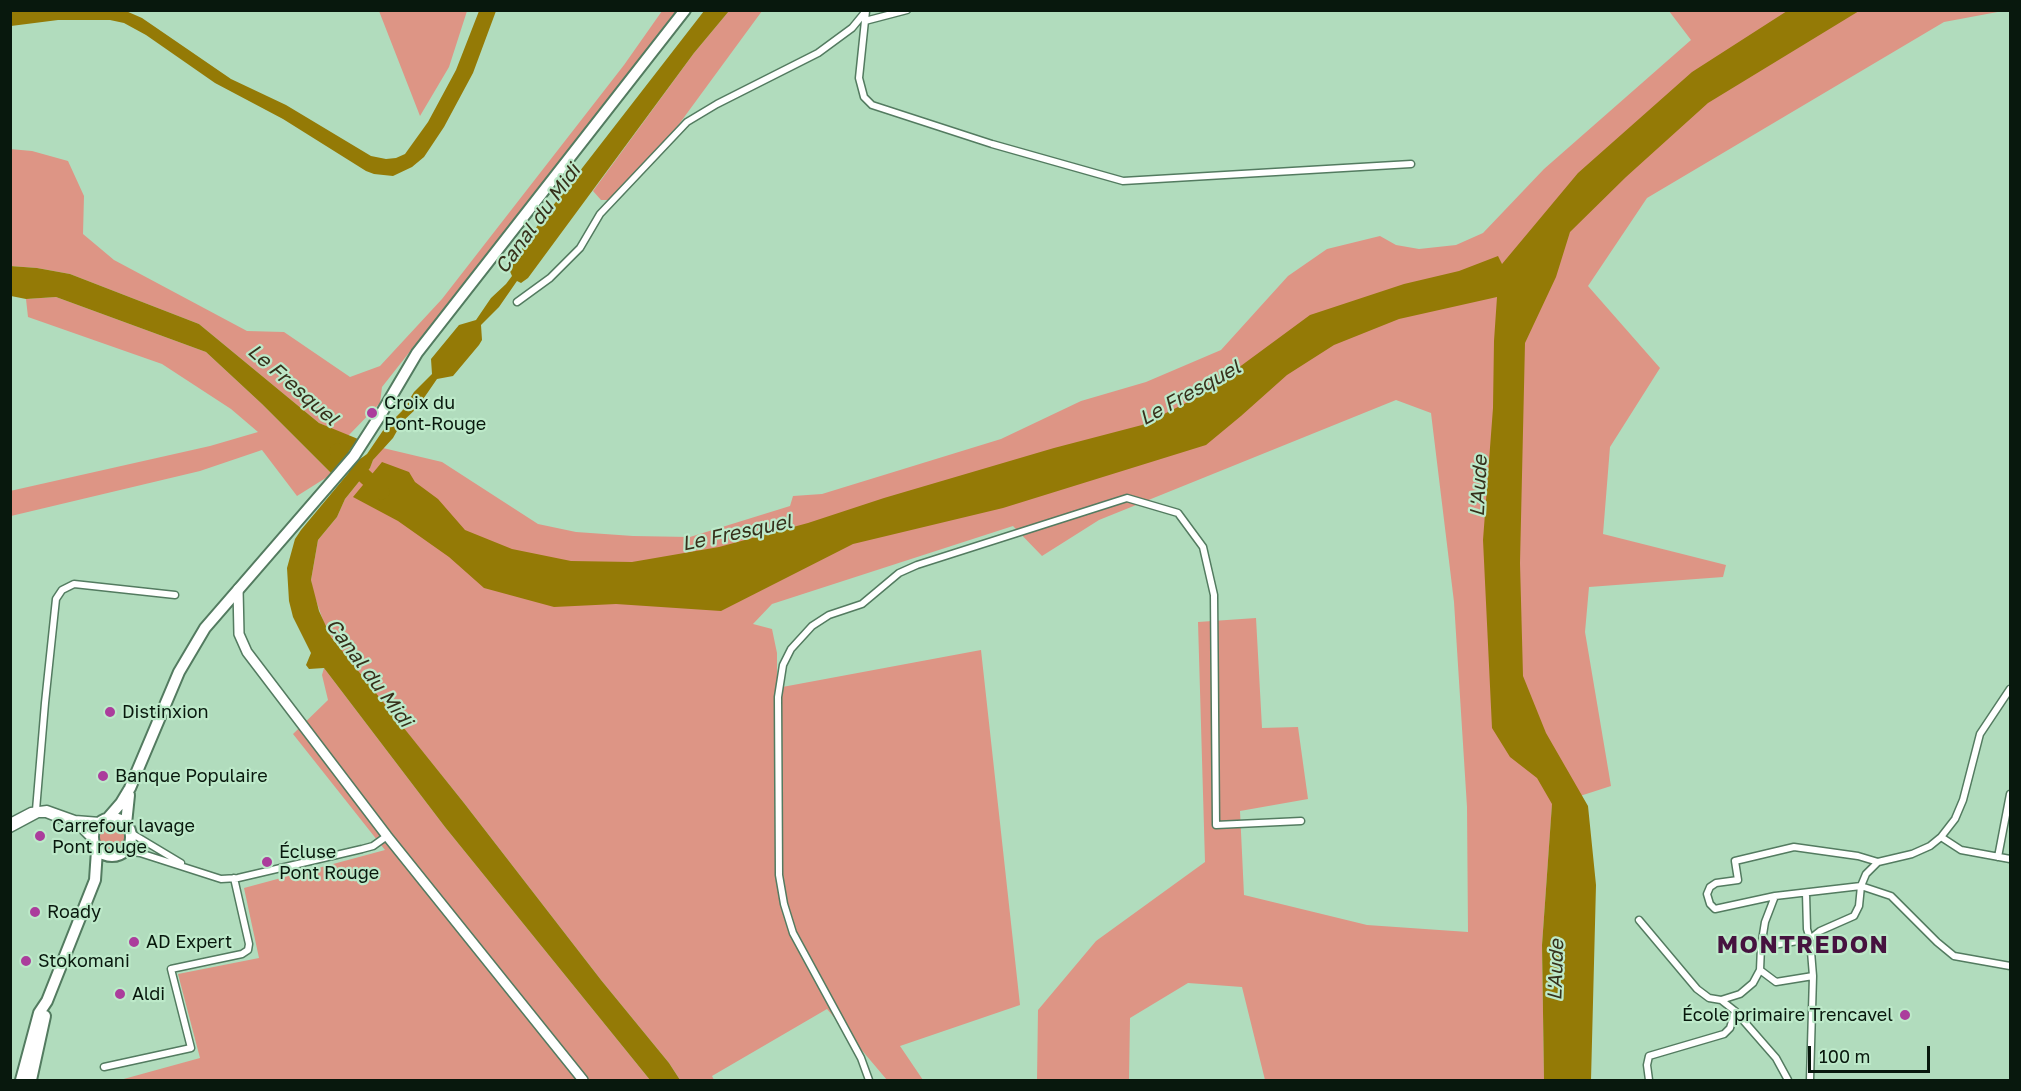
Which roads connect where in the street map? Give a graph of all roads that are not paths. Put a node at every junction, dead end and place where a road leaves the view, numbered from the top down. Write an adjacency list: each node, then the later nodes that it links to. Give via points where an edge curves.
1 (685, 10): 7 (main road, via 417,352 363,443)
2 (907, 10): 4 (street)
3 (866, 11): 4 (street); 6 (street, via 852,28 818,53 687,122 600,214 579,248 550,278)
4 (865, 21): 5 (street, via 859,78 864,96 872,105 1123,181)
5 (1411, 164)
6 (516, 302)
7 (238, 587): 10 (main road, via 205,628 179,672); 18 (street, via 239,634 247,652)
8 (175, 595): 12 (street, via 74,584 62,590 56,600)
9 (2010, 689): 19 (street, via 1980,734 1963,800)
10 (130, 788): 13 (main road); 17 (main road)
11 (2010, 794): 23 (street)
12 (37, 812): 13 (street, via 51,810 75,819); 15 (street); 16 (street); 20 (street, via 79,827)
13 (104, 819): 17 (main road, via 121,820); 20 (main road, via 93,832)
14 (1301, 821): 45 (street, via 1216,825 1214,595 1203,548 1178,513 1126,498 899,573 862,604 829,615 812,626 791,649 783,665 778,697 779,875 784,904 793,933)
15 (10, 822)
16 (10, 829)
17 (129, 829): 21 (main road, via 131,840); 26 (street)
18 (387, 836): 27 (street, via 373,846); 44 (street)
19 (1941, 837): 23 (street, via 1961,850); 25 (street, via 1912,854)
20 (95, 845): 22 (main road, via 107,856); 28 (main road)
21 (125, 851): 22 (main road); 26 (street)
22 (113, 856): 28 (main road)
23 (1998, 857): 24 (street)
24 (2010, 859)
25 (1878, 862): 29 (street); 31 (street, via 1794,846 1736,861 1738,880 1716,883 1707,894 1715,909)
26 (195, 871): 27 (street, via 221,879)
27 (234, 878): 41 (street, via 248,950 171,969 191,1048)
28 (95, 880): 39 (main road)
29 (1861, 886): 30 (street); 33 (street, via 1854,916); 35 (street, via 1891,896 1957,957)
30 (1806, 893): 31 (street); 33 (street)
31 (1774, 896): 34 (street)
32 (1639, 921): 38 (street, via 1697,989 1709,998)
33 (1810, 939): 34 (street); 37 (street)
34 (1761, 947): 36 (street)
35 (2010, 966)
36 (1760, 970): 37 (street, via 1776,982); 38 (street, via 1740,994)
37 (1813, 976): 48 (street)
38 (1722, 1000): 40 (street)
39 (47, 1001): 42 (main road, via 39,1012); 43 (main road)
40 (1735, 1011): 46 (street, via 1730,1029 1724,1034 1649,1056); 47 (street, via 1776,1058)
41 (104, 1067)
42 (21, 1080)
43 (31, 1080)
44 (583, 1080)
45 (869, 1080)
46 (1649, 1080)
47 (1788, 1080)
48 (1810, 1080)

